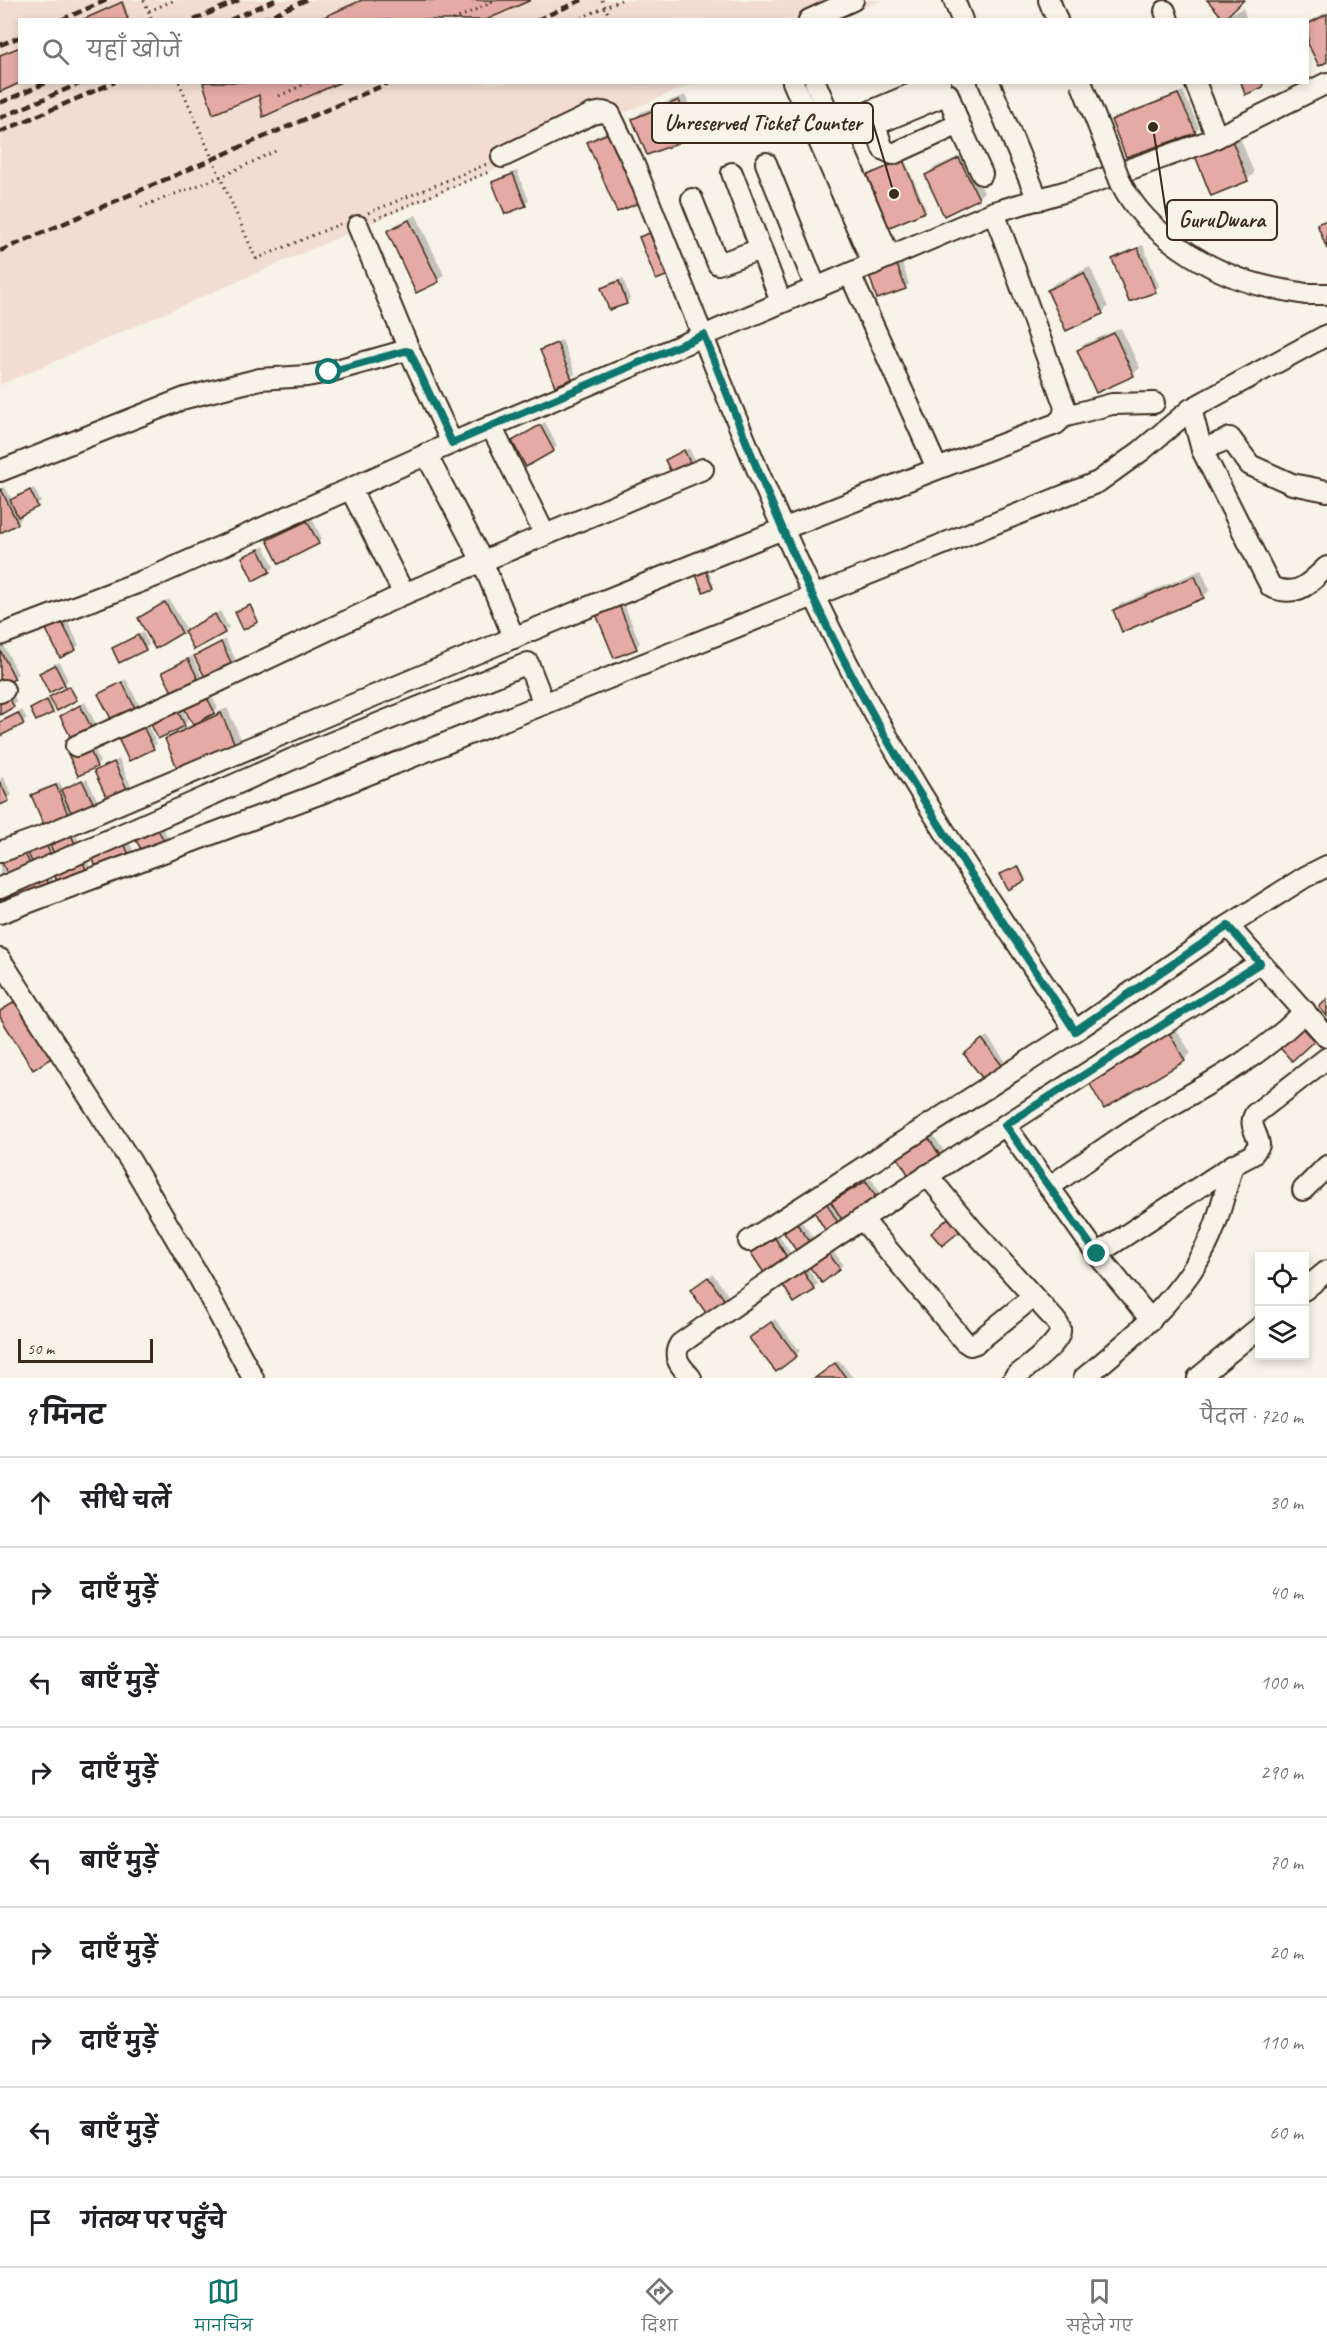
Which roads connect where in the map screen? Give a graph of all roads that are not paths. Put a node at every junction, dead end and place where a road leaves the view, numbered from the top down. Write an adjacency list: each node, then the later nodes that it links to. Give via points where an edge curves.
1 (853, 0): 4 (street)
2 (954, 0): 5 (street)
3 (1049, 0): 6 (street)
4 (813, 18)
5 (961, 18)
6 (1056, 18)
7 (1327, 83): 16 (street)
8 (794, 84): 27 (street)
9 (816, 84): 25 (street)
10 (903, 84): 14 (street, via 852,113)
11 (990, 84): 22 (street)
12 (1082, 84): 30 (street, bridge, via 1127,196 1166,237 1221,270 1259,285)
13 (1196, 84): 16 (street)
14 (945, 86): 15 (street); 15 (street, via 879,123 876,128 883,149 894,154)
15 (959, 124): 20 (street)
16 (1217, 137): 22 (street)
17 (502, 157): 32 (street, via 592,114 610,114)
18 (766, 163): 29 (street)
19 (732, 172): 26 (street)
20 (982, 174)
21 (692, 199): 26 (street, via 718,264)
22 (1038, 200): 23 (street)
23 (994, 212): 27 (street); 37 (street, via 1065,407)
24 (354, 222): 34 (street)
25 (885, 246)
26 (761, 249): 31 (street)
27 (873, 264): 28 (street)
28 (850, 274): 29 (street); 42 (street)
29 (816, 288): 31 (street)
30 (1327, 294)
31 (781, 302): 32 (street)
32 (704, 335): 38 (street); 47 (street)
33 (1327, 335): 36 (street)
34 (410, 352): 39 (street); 44 (street, via 307,376 260,379 185,398)
35 (1154, 403): 37 (street, via 1112,404)
36 (1191, 409): 40 (street); 52 (street, via 1098,482)
37 (1063, 417): 42 (street, via 1056,424)
38 (491, 426): 39 (street); 48 (street)
39 (452, 443): 41 (street)
40 (1202, 450): 46 (street, via 1230,438 1250,465 1292,484); 50 (street, via 1271,587 1285,592 1296,590)
41 (426, 454): 45 (street); 49 (street)
42 (937, 468): 47 (street)
43 (704, 469): 48 (street)
44 (0, 471)
45 (351, 490): 51 (street); 53 (street, via 153,577)
46 (1327, 492)
47 (782, 527): 52 (street); 54 (street)
48 (545, 535): 49 (street)
49 (482, 561): 51 (street); 54 (street)
50 (1327, 567)
51 (404, 594): 57 (street)
52 (813, 596): 56 (street); 66 (street, via 892,747)
53 (0, 635)
54 (516, 637): 55 (street); 58 (street)
55 (528, 663): 56 (street); 60 (street, via 314,750)
56 (544, 704): 61 (street, via 308,798)
57 (76, 746)
58 (0, 852)
59 (1327, 867): 62 (street)
60 (0, 888)
61 (0, 913)
62 (1228, 926): 64 (street); 66 (street)
63 (0, 959): 83 (street, via 131,1162)
64 (1260, 963): 65 (street); 69 (street)
65 (1305, 1011): 67 (street); 73 (street, via 1260,1051 1218,1080 1162,1111)
66 (1075, 1031): 76 (street)
67 (1327, 1037)
68 (1327, 1058): 70 (street, via 1255,1114 1252,1126 1259,1140 1258,1149)
69 (1005, 1125): 72 (street); 73 (street)
70 (1233, 1165): 77 (street); 81 (street, via 1204,1251 1181,1286)
71 (1327, 1166): 74 (street)
72 (927, 1175): 75 (street); 80 (street)
73 (1049, 1187): 77 (street)
74 (1303, 1190)
75 (863, 1220): 80 (street, via 970,1345); 84 (street, via 680,1344 676,1360)
76 (749, 1241)
77 (1097, 1254): 81 (street)
78 (1327, 1271): 79 (street)
79 (1309, 1287)
80 (1034, 1297): 85 (street, via 1055,1320 1059,1338)
81 (1151, 1320): 86 (street)
82 (1255, 1331): 87 (street)
83 (253, 1378)
84 (691, 1378)
85 (1014, 1378)
86 (1084, 1378)
87 (1198, 1378)

